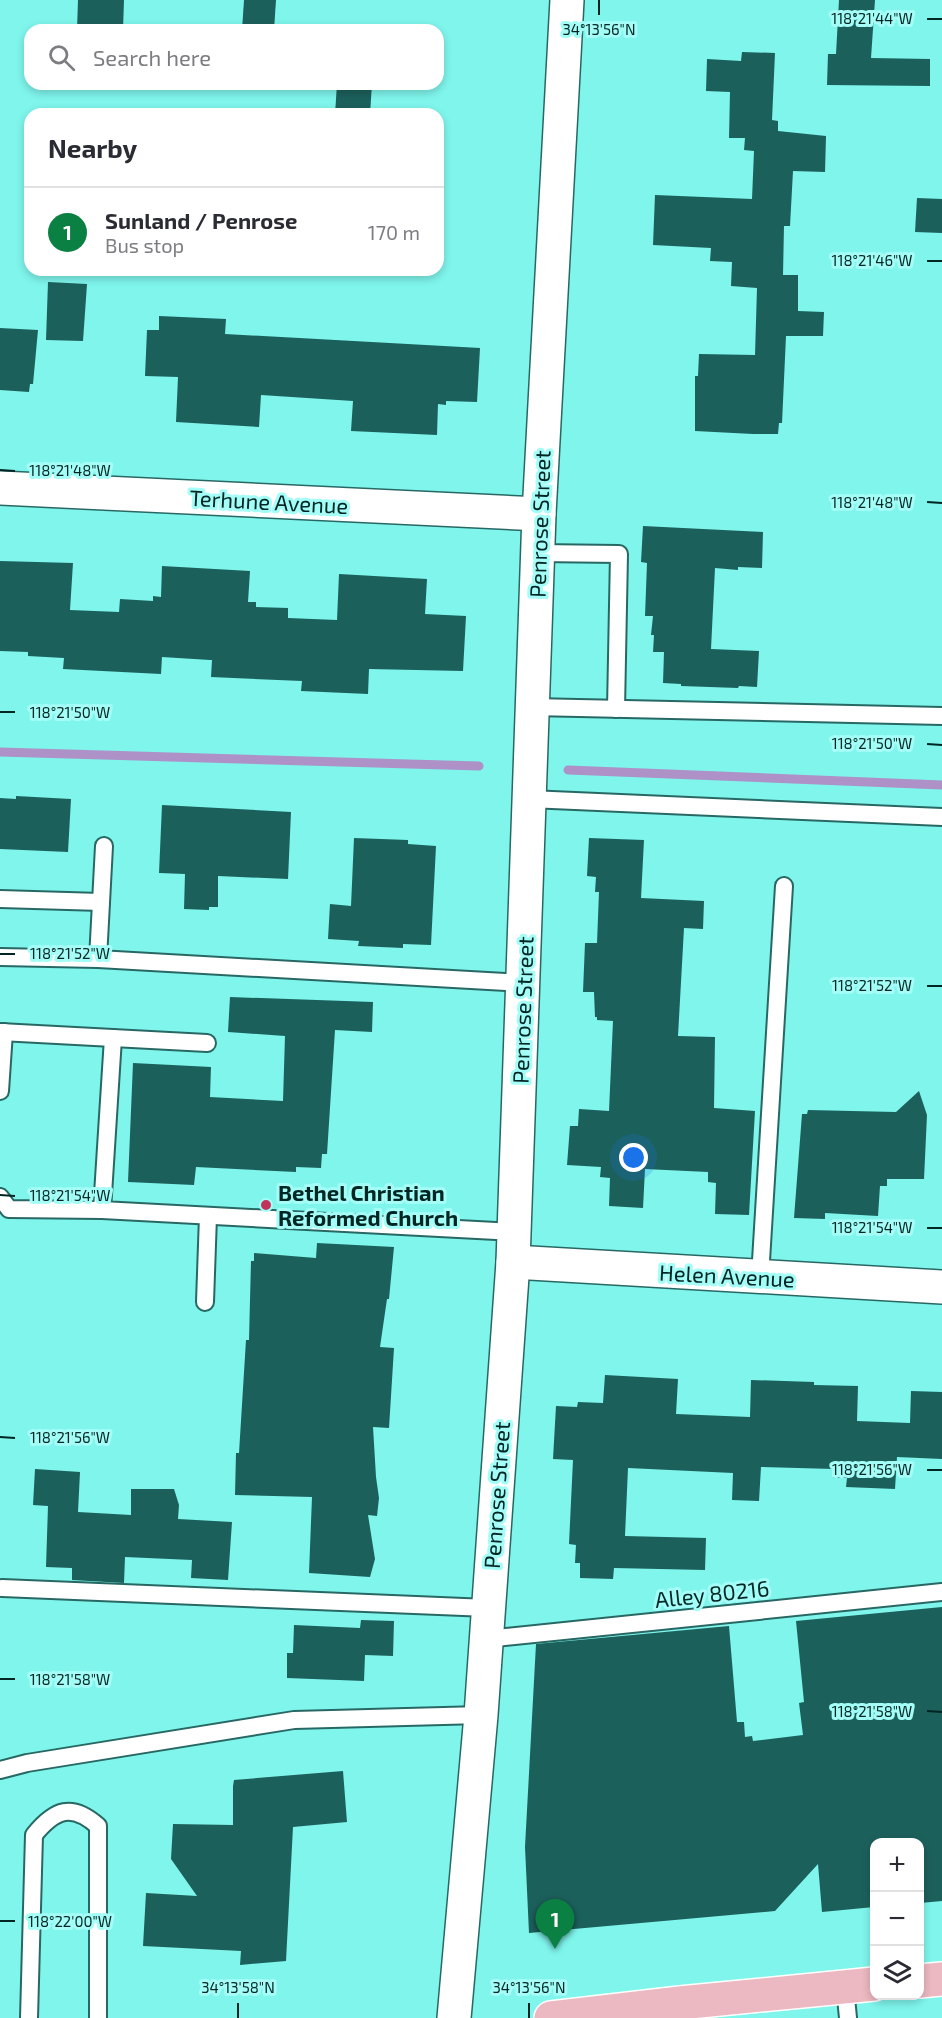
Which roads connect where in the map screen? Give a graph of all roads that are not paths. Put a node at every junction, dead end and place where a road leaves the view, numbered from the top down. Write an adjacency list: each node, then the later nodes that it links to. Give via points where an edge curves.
1 (567, 0): 3 (street, Penrose Street)
2 (0, 488): 3 (street, Terhune Avenue)
3 (539, 514): 4 (street, Penrose Street)
4 (537, 553): 5 (street, Penrose Street); 6 (lane, via 620,554)
5 (532, 706): 6 (lane); 8 (street, Penrose Street)
6 (616, 709): 7 (lane)
7 (942, 716)
8 (529, 799): 9 (lane); 16 (street, Penrose Street)
9 (942, 818)
10 (104, 846): 13 (lane)
11 (784, 886): 25 (lane)
12 (0, 898): 13 (lane)
13 (101, 902): 15 (lane)
14 (0, 957): 15 (lane)
15 (98, 959): 16 (lane)
16 (523, 982): 24 (street, Penrose Street)
17 (2, 1032): 18 (lane); 20 (lane)
18 (113, 1038): 19 (lane); 22 (lane)
19 (207, 1043)
20 (0, 1091)
21 (0, 1197): 22 (lane, via 9,1209)
22 (102, 1210): 23 (lane)
23 (208, 1216): 24 (lane); 27 (lane)
24 (514, 1247): 25 (street, Helen Avenue); 30 (street, Penrose Street)
25 (760, 1277): 26 (street, Helen Avenue)
26 (942, 1287)
27 (205, 1302)
28 (2, 1588): 30 (lane, Alley 80216)
29 (942, 1592): 30 (lane, Alley 80216)
30 (487, 1623): 31 (street, Penrose Street)
31 (482, 1715): 32 (lane, via 294,1720 27,1762); 38 (street, Penrose Street)
32 (0, 1770)
33 (942, 1979): 34 (main road)
34 (924, 1981)
35 (856, 1996): 39 (main road, via 681,2002)
36 (29, 2018): 37 (lane, via 34,1835 46,1820 66,1811 85,1815 98,1826)
37 (98, 2018)
38 (454, 2018)
39 (551, 2018)

